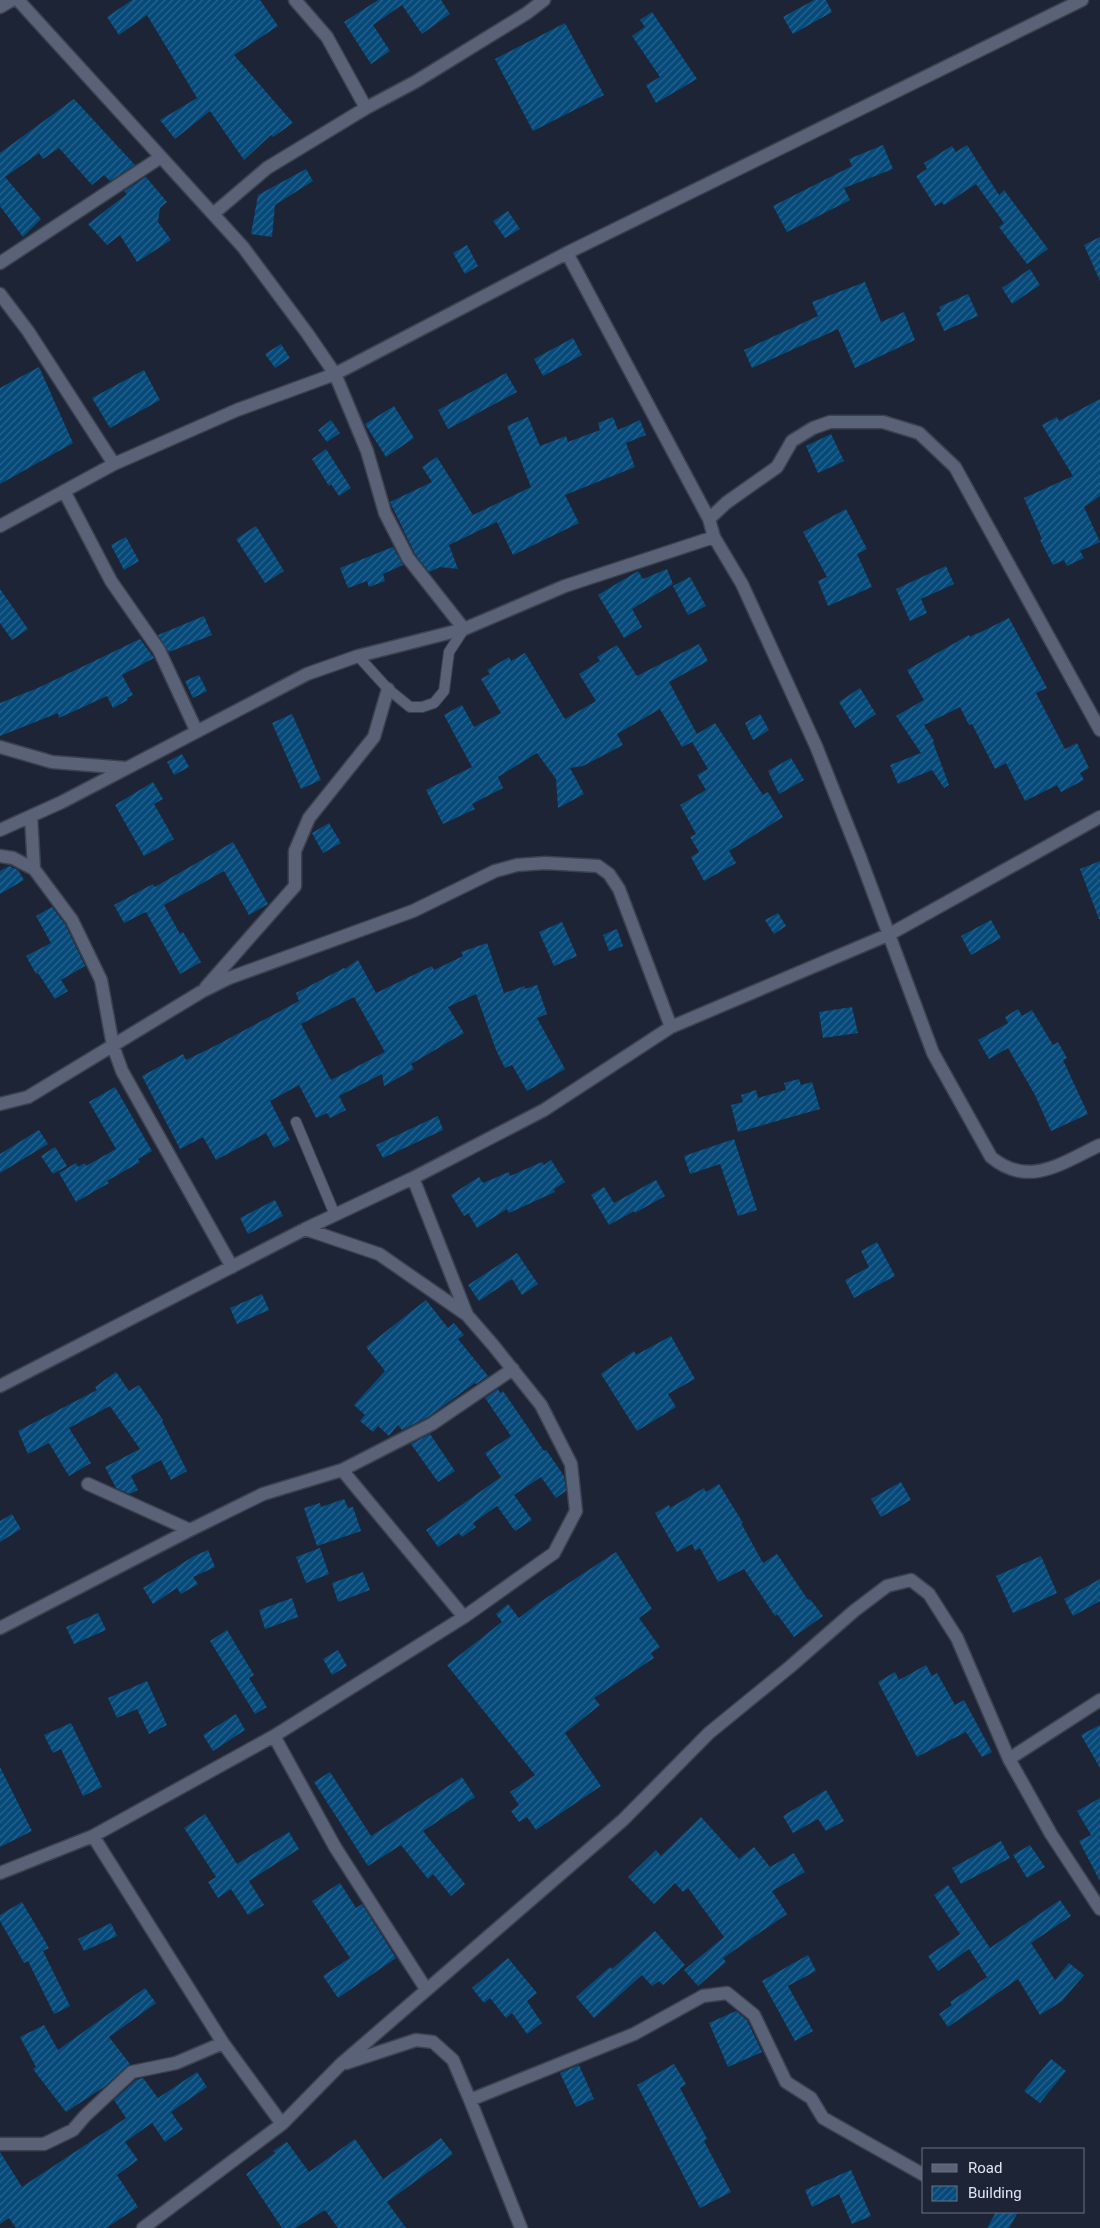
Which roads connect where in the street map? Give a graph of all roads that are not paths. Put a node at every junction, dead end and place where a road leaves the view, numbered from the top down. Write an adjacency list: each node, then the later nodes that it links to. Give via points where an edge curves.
1 (12, 0): 6 (street)
2 (18, 0): 8 (street)
3 (295, 0): 7 (street, via 327,37)
4 (544, 0): 7 (street, via 415,82)
5 (1082, 0): 10 (street)
6 (0, 7)
7 (366, 108): 9 (street, via 267,168)
8 (160, 157): 9 (street); 11 (street)
9 (213, 214): 13 (street, via 243,247)
10 (567, 253): 13 (street); 16 (street)
11 (0, 263)
12 (0, 294): 14 (street, via 28,331)
13 (335, 374): 14 (street, via 237,410); 19 (street, via 367,451 385,513 408,558)
14 (114, 464): 15 (street)
15 (64, 491): 17 (street); 22 (street, via 111,581 159,650)
16 (709, 519): 18 (street); 23 (street, via 777,467 792,441 813,428 830,422 883,422 919,433 955,467)
17 (0, 526)
18 (714, 537): 19 (street, via 565,586); 31 (street, via 742,584 816,746)
19 (464, 629): 20 (street); 21 (lane, via 448,652 444,692 434,703 410,707)
20 (358, 656): 21 (lane); 22 (street, via 307,674)
21 (388, 689): 32 (street, via 374,737 309,818 295,850 294,886)
22 (196, 730): 25 (street)
23 (1100, 730)
24 (0, 747): 25 (street, via 52,762)
25 (126, 768): 26 (street)
26 (31, 816): 28 (street); 30 (street)
27 (1100, 817): 31 (street)
28 (0, 830)
29 (0, 856): 30 (street, via 13,858)
30 (34, 869): 34 (street, via 72,920 101,980)
31 (890, 934): 33 (street); 37 (street, via 933,1053 991,1157 1014,1171 1038,1172 1061,1165)
32 (201, 992): 33 (street, via 229,978 413,911 495,871 517,865 546,863 598,866 609,874 619,889); 34 (street)
33 (671, 1027): 38 (street, via 544,1110)
34 (113, 1046): 35 (street, via 28,1097); 41 (street, via 122,1071)
35 (0, 1104)
36 (296, 1122): 39 (lane)
37 (1100, 1145)
38 (413, 1178): 39 (street); 42 (street)
39 (335, 1215): 40 (street)
40 (305, 1229): 41 (street); 42 (street, via 379,1254)
41 (232, 1267): 44 (street)
42 (467, 1315): 43 (street)
43 (513, 1369): 45 (street, via 432,1424); 48 (street, via 541,1405 571,1464 576,1511 554,1553)
44 (0, 1386)
45 (342, 1470): 47 (street, via 263,1494); 48 (street)
46 (88, 1484): 47 (street)
47 (190, 1530): 49 (street)
48 (464, 1618): 51 (street)
49 (0, 1628)
50 (1100, 1700): 52 (street)
51 (274, 1736): 53 (street); 56 (street, via 334,1847)
52 (1009, 1759): 55 (street, via 1051,1834); 56 (street, via 957,1638 929,1594 912,1580 887,1586 709,1732 623,1820)
53 (93, 1836): 54 (street); 57 (street)
54 (0, 1873)
55 (1100, 1909)
56 (426, 1988): 58 (street)
57 (224, 2043): 60 (street); 61 (street, via 176,2062 132,2072 73,2130 44,2144)
58 (341, 2064): 59 (street, via 416,2040 432,2042 453,2060); 60 (street)
59 (470, 2100): 62 (street, via 634,2034 703,1996 727,1993 754,2015 786,2082 811,2098 823,2118); 64 (street)
60 (282, 2124): 63 (street)
61 (0, 2144)
62 (922, 2174)
63 (143, 2228)
64 (521, 2228)

